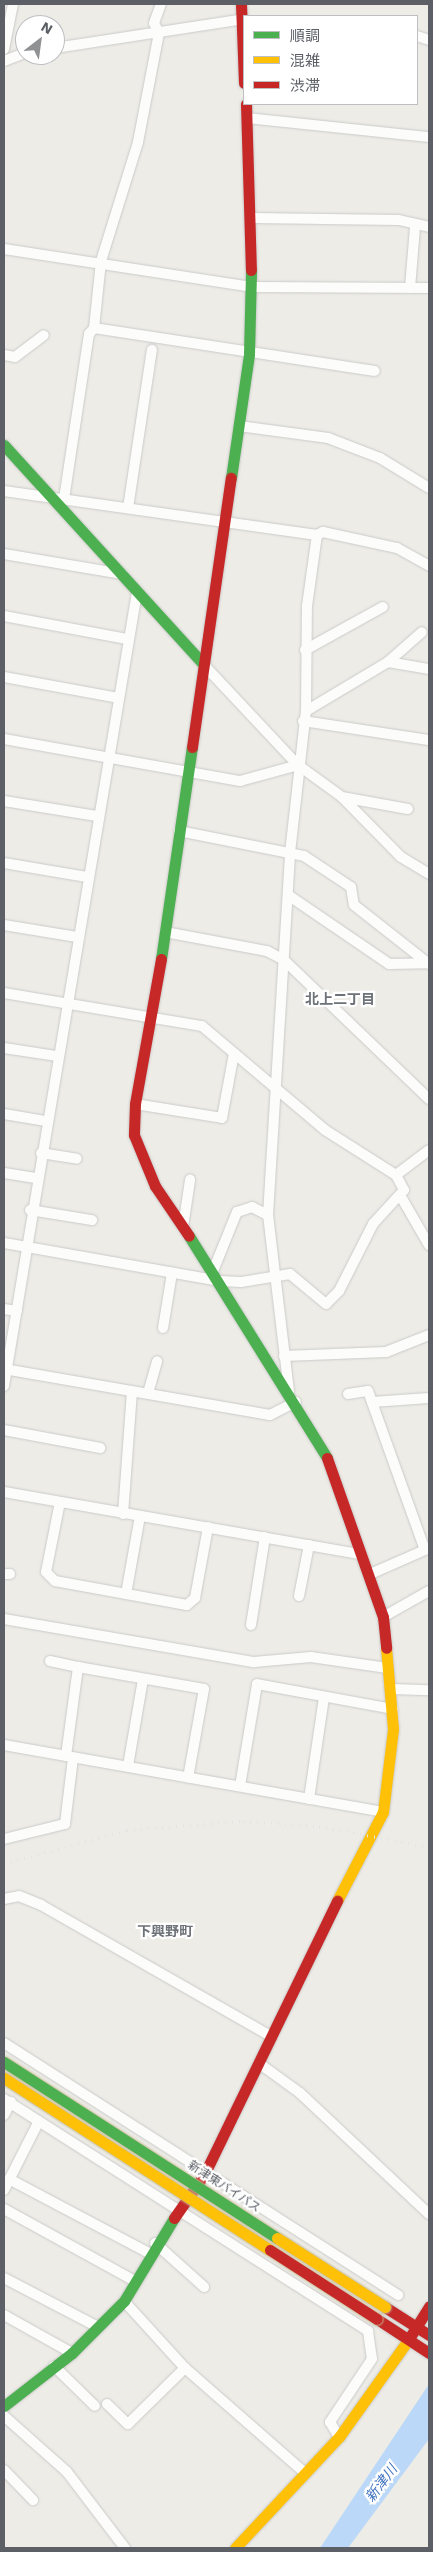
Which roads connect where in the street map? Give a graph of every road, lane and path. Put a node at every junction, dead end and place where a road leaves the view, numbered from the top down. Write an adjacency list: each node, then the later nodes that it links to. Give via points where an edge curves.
1 (13, 4): 7 (street)
2 (161, 4): 5 (street, via 154,23)
3 (242, 4): 4 (main road)
4 (242, 19): 5 (street); 8 (main road)
5 (159, 33): 6 (street); 16 (street, via 138,142)
6 (65, 47)
7 (4, 48)
8 (243, 51)
9 (246, 105): 10 (main road)
10 (247, 118): 11 (street); 12 (main road)
11 (429, 137)
12 (253, 218): 13 (street, via 399,220); 17 (main road)
13 (416, 227): 14 (street); 18 (street)
14 (429, 227)
15 (4, 249): 16 (street)
16 (101, 261): 17 (street); 20 (street)
17 (253, 287): 18 (street); 23 (main road)
18 (410, 288): 19 (street)
19 (429, 288)
20 (94, 328): 23 (street); 30 (street, via 89,334)
21 (44, 335): 24 (street, via 15,357)
22 (152, 350): 31 (street)
23 (249, 354): 25 (street); 26 (main road)
24 (4, 355)
25 (375, 371)
26 (239, 426): 28 (street, via 328,438 380,458); 32 (main road)
27 (4, 445): 30 (main road)
28 (429, 488)
29 (4, 491): 30 (street)
30 (59, 499): 31 (street); 36 (main road)
31 (128, 508): 32 (street)
32 (224, 522): 33 (street); 44 (main road)
33 (317, 535): 35 (street, via 324,532 397,548); 42 (street)
34 (4, 554): 36 (street)
35 (429, 566)
36 (122, 574): 37 (main road)
37 (137, 592): 41 (street); 44 (main road)
38 (383, 607): 42 (street)
39 (4, 616): 41 (street)
40 (422, 632): 43 (street)
41 (127, 638): 47 (street)
42 (305, 650): 48 (street)
43 (388, 662): 45 (street); 48 (street)
44 (203, 664): 53 (street); 54 (main road)
45 (429, 669)
46 (4, 677): 47 (street)
47 (118, 698): 52 (street)
48 (306, 711): 49 (street)
49 (303, 722): 51 (street); 53 (street)
50 (4, 739): 52 (street)
51 (429, 740)
52 (108, 757): 54 (street); 58 (street)
53 (298, 765): 54 (street, via 240,781); 55 (street); 60 (street)
54 (188, 774): 59 (main road)
55 (342, 797): 57 (street); 62 (street, via 401,857)
56 (4, 801): 58 (street)
57 (408, 810)
58 (97, 816): 63 (street)
59 (179, 831): 60 (street); 66 (main road)
60 (290, 852): 64 (street); 69 (street, via 304,856 352,887 354,905)
61 (4, 863): 63 (street)
62 (429, 874)
63 (87, 877): 67 (street)
64 (288, 895): 68 (street); 69 (street, via 389,964)
65 (4, 925): 67 (street)
66 (165, 932): 68 (street, via 267,951); 72 (main road)
67 (77, 937): 71 (street)
68 (284, 960): 76 (street); 77 (street)
69 (428, 964)
70 (4, 993): 71 (street)
71 (65, 1003): 72 (street); 75 (street)
72 (152, 1019): 74 (street, via 202,1026); 78 (main road)
73 (4, 1048): 75 (street)
74 (234, 1053): 76 (street); 78 (street, via 222,1118)
75 (57, 1056): 80 (street)
76 (273, 1086): 85 (street, via 325,1130); 90 (street)
77 (429, 1099)
78 (135, 1104): 92 (main road, via 134,1135 155,1186)
79 (4, 1114): 80 (street)
80 (46, 1121): 82 (street)
81 (429, 1150): 85 (street)
82 (41, 1153): 83 (street); 86 (street)
83 (77, 1159)
84 (4, 1173): 86 (street)
85 (396, 1175): 88 (street, via 404,1190)
86 (36, 1178): 89 (street)
87 (190, 1180): 92 (street)
88 (400, 1195): 94 (street); 98 (street, via 373,1224 339,1291 326,1304 290,1274)
89 (30, 1210): 91 (street); 95 (street)
90 (268, 1215): 96 (street, via 252,1207 237,1212); 98 (street)
91 (92, 1220)
92 (183, 1227): 96 (main road)
93 (4, 1243): 95 (street)
94 (429, 1245)
95 (29, 1248): 97 (street); 101 (street)
96 (213, 1271): 99 (main road)
97 (172, 1273): 99 (street); 102 (street)
98 (275, 1275): 99 (street, via 242,1282); 104 (street)
99 (220, 1281): 111 (main road)
100 (4, 1309): 101 (street)
101 (17, 1311): 106 (street)
102 (163, 1328)
103 (429, 1335): 104 (street, via 386,1352)
104 (284, 1356): 111 (street)
105 (156, 1361): 109 (street)
106 (5, 1369): 107 (street); 108 (street)
107 (4, 1386)
108 (132, 1391): 109 (street); 118 (street)
109 (148, 1393): 111 (street, via 270,1415)
110 (348, 1394): 113 (street, via 368,1391)
111 (293, 1398): 123 (main road, via 334,1468)
112 (429, 1398): 113 (street)
113 (372, 1402): 124 (street, via 425,1550)
114 (4, 1430): 115 (street)
115 (100, 1448)
116 (4, 1492): 117 (street)
117 (60, 1502): 118 (street); 126 (street, via 46,1572 55,1581)
118 (122, 1514): 119 (street)
119 (140, 1516): 120 (street); 126 (street)
120 (208, 1527): 121 (street); 126 (street, via 195,1598 187,1605)
121 (265, 1537): 122 (street); 130 (street)
122 (309, 1545): 123 (street); 127 (street)
123 (360, 1554): 124 (main road)
124 (368, 1575): 128 (main road)
125 (429, 1591): 128 (street)
126 (126, 1594)
127 (300, 1596)
128 (383, 1617): 133 (main road)
129 (4, 1619): 133 (street, via 254,1662 311,1657)
130 (250, 1625)
131 (50, 1661): 132 (street)
132 (78, 1667): 134 (street); 140 (street)
133 (386, 1668): 135 (main road)
134 (143, 1679): 141 (street); 142 (street, via 204,1689)
135 (392, 1689): 136 (street); 138 (main road)
136 (429, 1690)
137 (324, 1698): 138 (street); 143 (street, via 258,1684); 144 (street)
138 (393, 1709): 145 (main road)
139 (4, 1745): 140 (street)
140 (69, 1757): 141 (street); 146 (street, via 65,1824)
141 (128, 1766): 142 (street)
142 (188, 1778): 143 (street)
143 (240, 1786): 144 (street)
144 (309, 1799): 145 (street)
145 (383, 1812): 148 (main road)
146 (4, 1839)
147 (4, 1900): 148 (street, via 18,1896 41,1906)
148 (271, 2036): 151 (main road)
149 (4, 2043): 156 (street)
150 (4, 2062): 171 (main road, 新津東バイパス, bridge)
151 (260, 2064): 156 (main road); 161 (street, via 300,2094)
152 (4, 2078): 173 (main road, bridge)
153 (7, 2100): 154 (street); 155 (street)
154 (4, 2116)
155 (39, 2121): 157 (street); 160 (street)
156 (204, 2175): 160 (main road); 166 (street)
157 (9, 2179): 158 (street); 162 (street)
158 (4, 2190)
159 (4, 2209): 164 (street)
160 (179, 2210): 162 (main road); 182 (street, via 372,2336 372,2359 330,2422)
161 (429, 2214)
162 (152, 2248): 164 (main road); 165 (street)
163 (4, 2278): 170 (street)
164 (133, 2280): 167 (main road)
165 (204, 2287)
166 (398, 2295)
167 (124, 2301): 170 (main road); 177 (street)
168 (429, 2306): 171 (main road)
169 (4, 2315): 174 (street)
170 (98, 2327): 174 (main road)
171 (416, 2327): 172 (main road, 新津東バイパス); 173 (main road)
172 (429, 2335)
173 (409, 2339): 175 (main road); 182 (main road)
174 (72, 2352): 176 (main road)
175 (428, 2352)
176 (54, 2366): 179 (main road); 180 (street)
177 (185, 2368): 178 (street, via 128,2424); 184 (street)
178 (107, 2404)
179 (4, 2405)
180 (96, 2406)
181 (4, 2416): 186 (street, via 67,2472)
182 (339, 2437): 184 (main road)
183 (4, 2470): 185 (street)
184 (304, 2472): 187 (main road)
185 (32, 2500)
186 (125, 2548)
187 (235, 2548)

